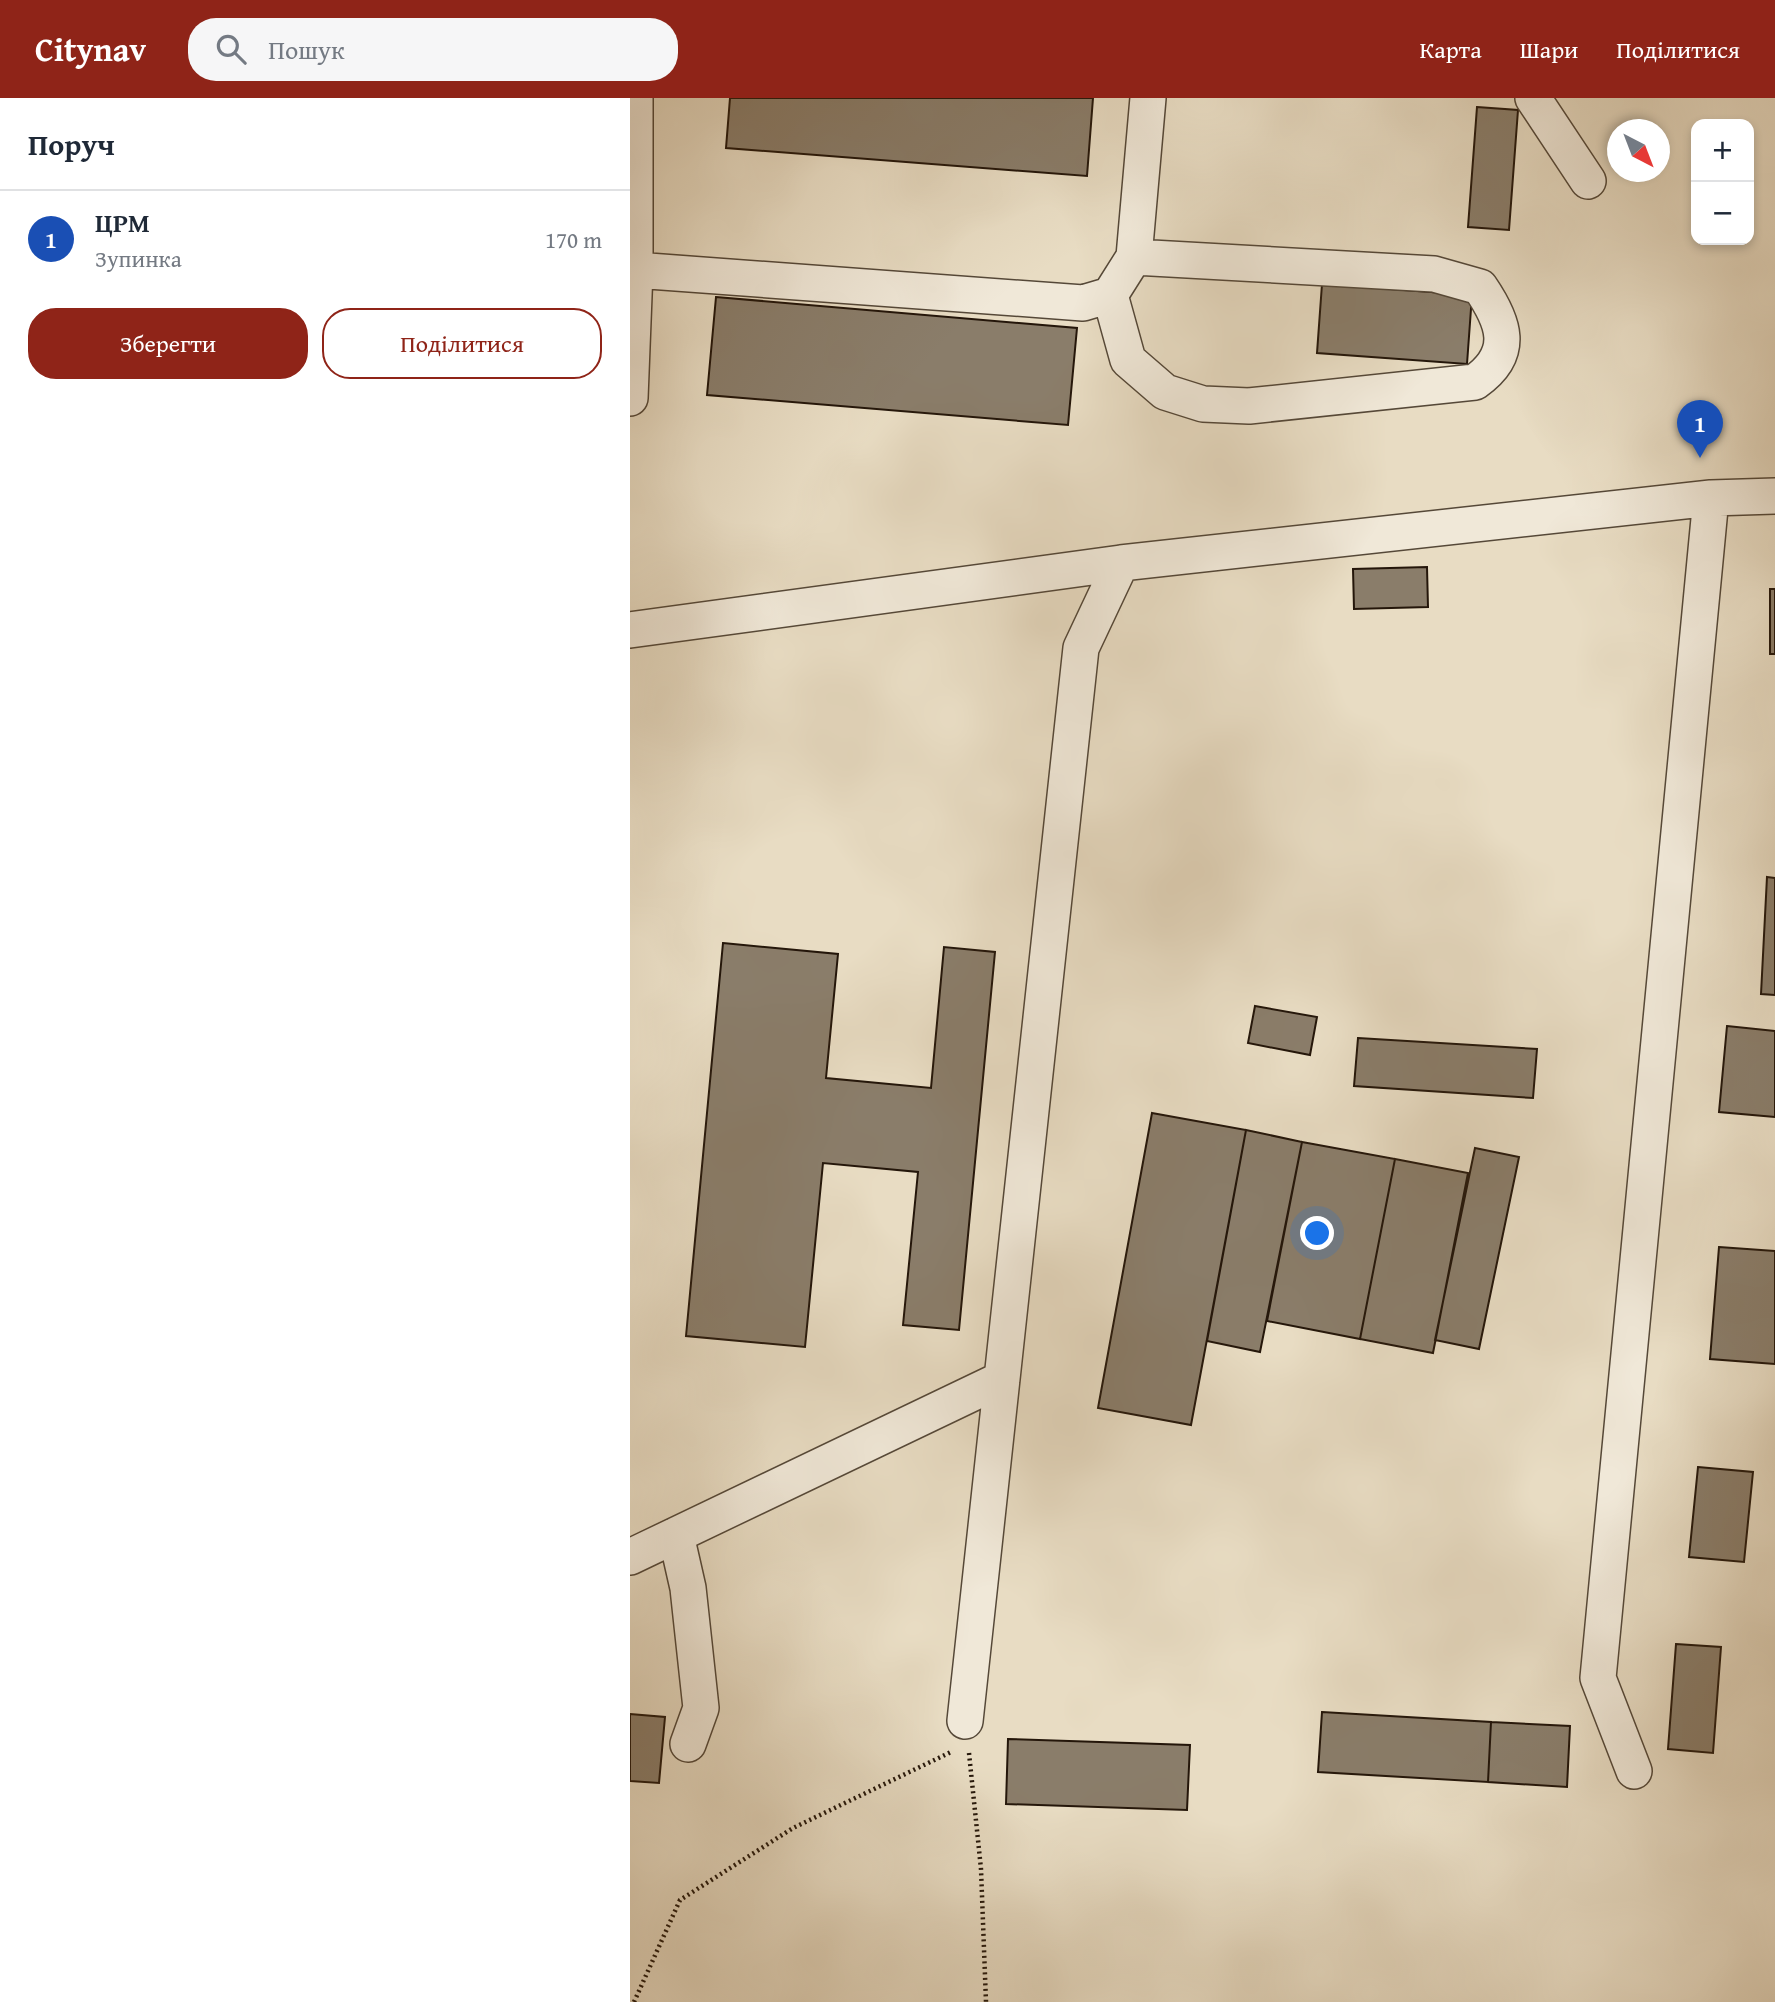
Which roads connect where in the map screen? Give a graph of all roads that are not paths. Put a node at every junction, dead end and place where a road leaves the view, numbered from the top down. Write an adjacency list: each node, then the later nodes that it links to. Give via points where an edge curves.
1 (635, 98): 6 (street)
2 (1148, 98): 5 (street)
3 (1534, 98): 4 (street)
4 (1588, 181)
5 (1134, 257): 7 (street); 7 (street, via 1434,274 1480,287 1496,311 1503,334 1501,351 1491,371 1475,382 1249,406 1203,404 1165,391 1128,360)
6 (635, 270): 7 (street, via 1083,303); 8 (street)
7 (1110, 295)
8 (630, 379)
9 (1775, 496): 10 (street)
10 (1711, 498): 11 (street); 18 (street, via 1598,1678)
11 (1121, 563): 12 (street); 13 (street, via 1081,648)
12 (630, 629)
13 (1002, 1379): 14 (street); 16 (street)
14 (676, 1535): 15 (street); 17 (street, via 692,1613 701,1708)
15 (630, 1557)
16 (967, 1732)
17 (688, 1744)
18 (1634, 1771)

